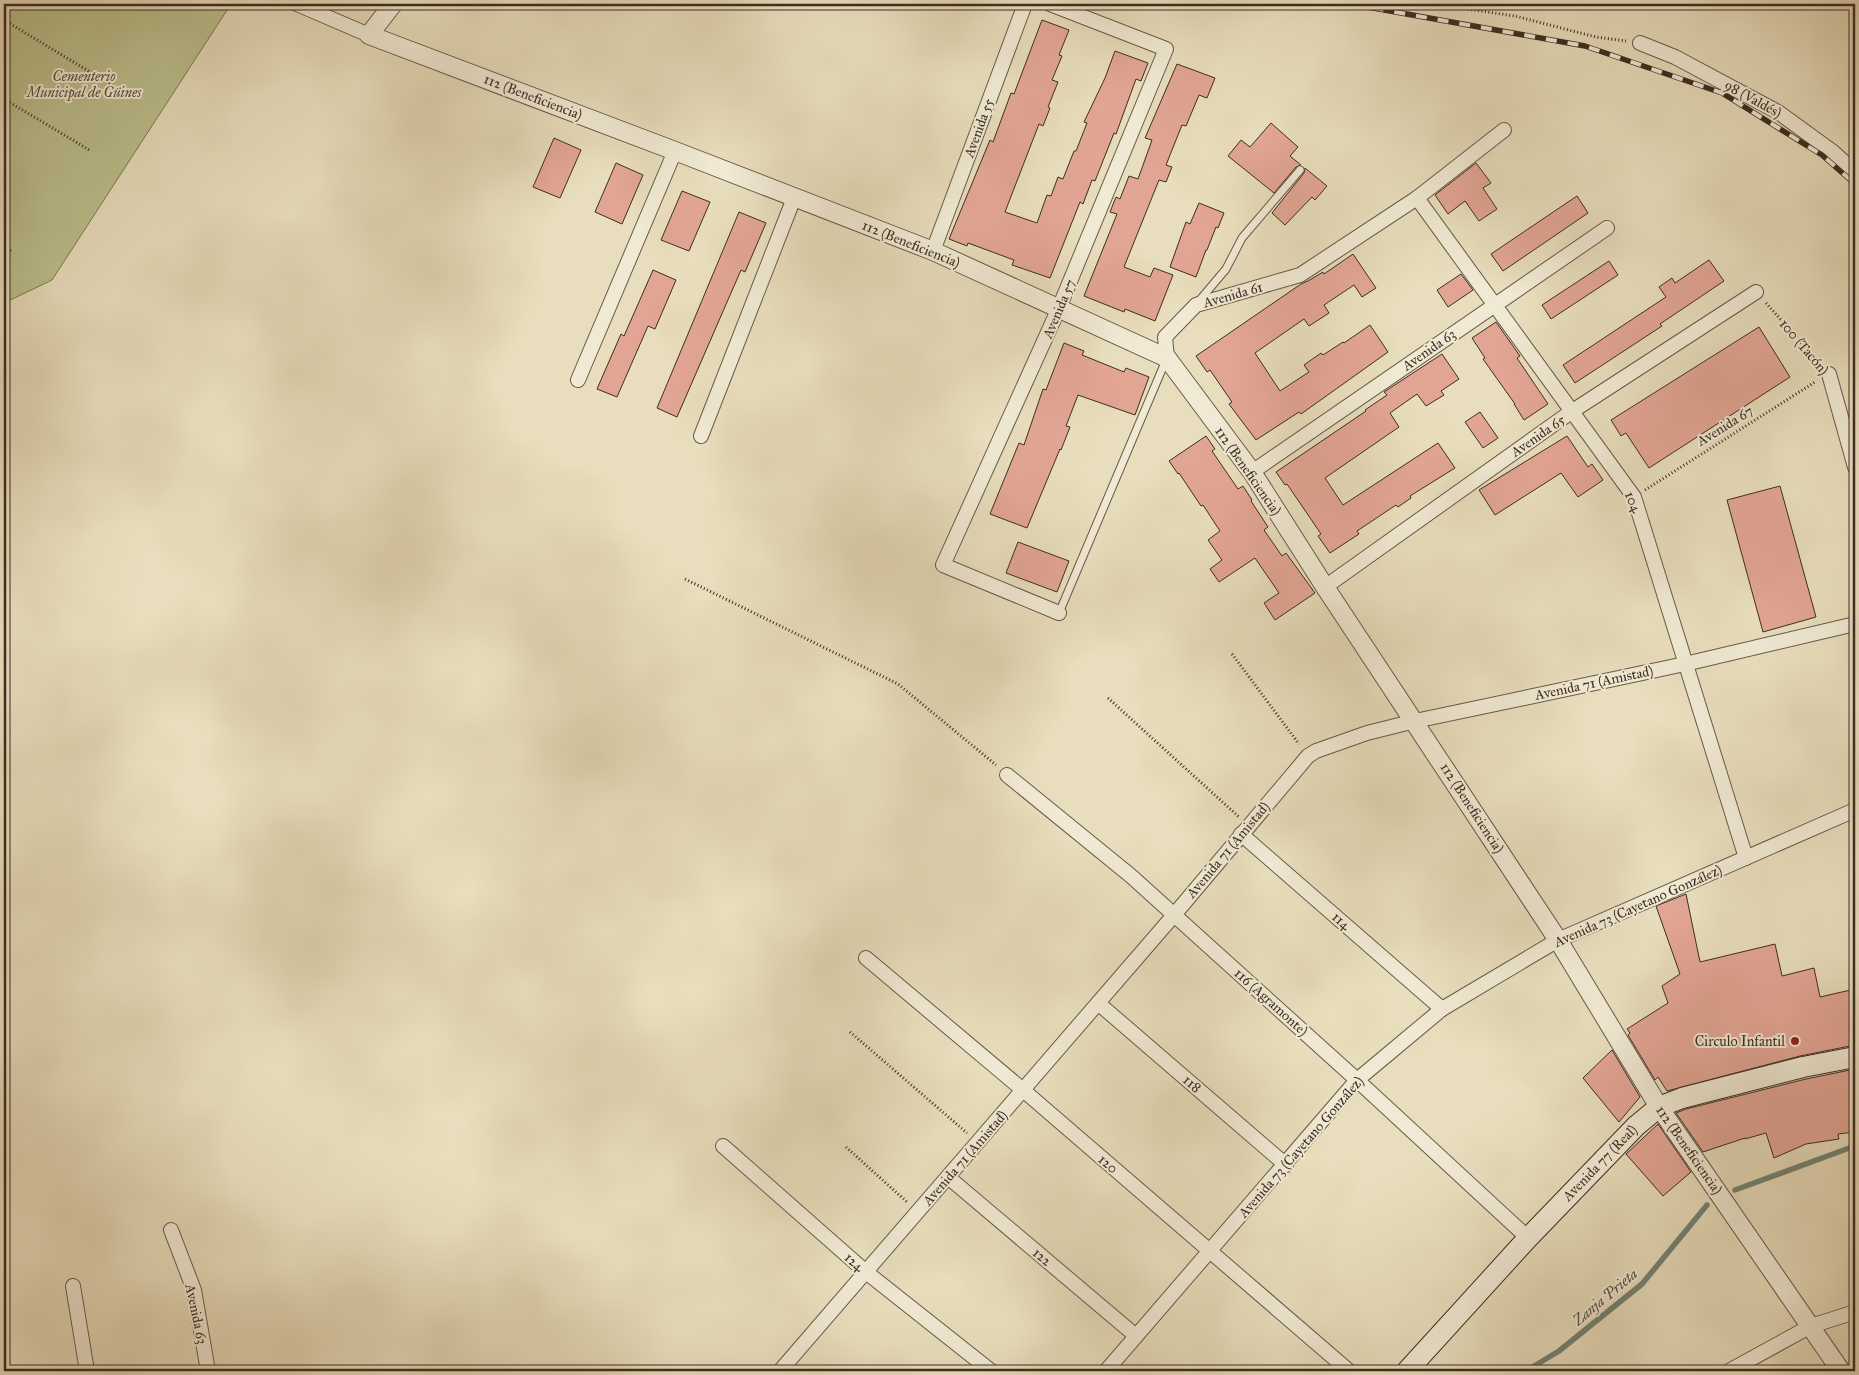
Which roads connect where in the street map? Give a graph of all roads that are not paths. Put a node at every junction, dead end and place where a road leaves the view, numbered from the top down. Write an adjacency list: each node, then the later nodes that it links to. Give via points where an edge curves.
1 (298, 4): 5 (street, 112 (Beneficiencia))
2 (393, 4): 5 (street)
3 (1025, 4): 14 (street, Avenida 55)
4 (1050, 4): 18 (street, Avenida 57, via 1166,49)
5 (369, 35): 8 (street, 112 (Beneficiencia))
6 (1640, 43): 10 (street, 98 (Valdés), via 1675,57 1778,112)
7 (1504, 130): 12 (street, Avenida 61)
8 (675, 151): 11 (street, 112 (Beneficiencia)); 21 (street)
9 (1300, 170): 17 (lane, via 1242,238 1226,269)
10 (1855, 172)
11 (794, 198): 14 (street, 112 (Beneficiencia)); 23 (street)
12 (1417, 198): 16 (street, 104); 17 (street, Avenida 61, via 1300,275)
13 (1607, 228): 16 (street, Avenida 63)
14 (933, 251): 18 (street, 112 (Beneficiencia))
15 (1756, 292): 22 (street, Avenida 65)
16 (1495, 304): 22 (street, 104); 25 (street, Avenida 63)
17 (1196, 305): 19 (street, Avenida 61, via 1165,337)
18 (1059, 308): 19 (street, 112 (Beneficiencia)); 27 (street, Avenida 57, via 943,565)
19 (1167, 358): 25 (street, 112 (Beneficiencia)); 27 (lane, Avenida 61)
20 (1828, 374): 24 (street, 100 (Tacón))
21 (578, 380)
22 (1572, 412): 26 (street, Avenida 65); 29 (street, 104, via 1634,497)
23 (701, 436)
24 (1855, 467)
25 (1252, 472): 26 (street, 112 (Beneficiencia))
26 (1325, 587): 30 (street, 112 (Beneficiencia))
27 (1059, 613)
28 (1855, 624): 29 (street, Avenida 71 (Amistad))
29 (1685, 664): 30 (street, Avenida 71 (Amistad)); 34 (street, 104)
30 (1415, 721): 33 (street, Avenida 71 (Amistad), via 1367,733 1308,756); 36 (street, 112 (Beneficiencia))
31 (1007, 775): 35 (street, 116 (Agramonte), via 1132,876)
32 (1855, 810): 34 (street, Avenida 73 (Cayetano González))
33 (1245, 830): 35 (street, Avenida 71 (Amistad)); 39 (street, 114)
34 (1746, 858): 36 (street, Avenida 73 (Cayetano González))
35 (1174, 915): 38 (street, Avenida 71 (Amistad)); 41 (street, 116 (Agramonte))
36 (1558, 940): 39 (street, Avenida 73 (Cayetano González)); 43 (street, 112 (Beneficiencia))
37 (866, 958): 42 (street, 120)
38 (1098, 1003): 42 (street, Avenida 71 (Amistad)); 45 (street, 118)
39 (1442, 1008): 41 (street, Avenida 73 (Cayetano González))
40 (1855, 1057): 43 (main road, Avenida 77 (Real), via 1802,1067)
41 (1357, 1080): 45 (street, Avenida 73 (Cayetano González)); 48 (street, 116 (Agramonte))
42 (1023, 1090): 46 (street, Avenida 71 (Amistad)); 49 (street, 120)
43 (1659, 1107): 48 (main road, Avenida 77 (Real), via 1636,1126); 53 (street, 112 (Beneficiencia))
44 (723, 1146): 50 (street, 124)
45 (1286, 1165): 49 (street, Avenida 73 (Cayetano González))
46 (948, 1177): 50 (street, Avenida 71 (Amistad)); 54 (street, 122)
47 (171, 1230): 56 (street, Avenida 63, via 194,1290)
48 (1528, 1238): 61 (main road, Avenida 77 (Real))
49 (1209, 1252): 54 (street, Avenida 73 (Cayetano González)); 60 (street, 120)
50 (866, 1272): 57 (street, Avenida 71 (Amistad)); 58 (street, 124)
51 (73, 1286): 55 (street)
52 (1855, 1312): 53 (street)
53 (1811, 1326): 62 (street); 63 (street, 112 (Beneficiencia))
54 (1136, 1336): 59 (street, Avenida 73 (Cayetano González))
55 (87, 1371)
56 (208, 1371)
57 (780, 1371)
58 (991, 1371)
59 (1106, 1371)
60 (1348, 1371)
61 (1407, 1371)
62 (1730, 1371)
63 (1841, 1371)

